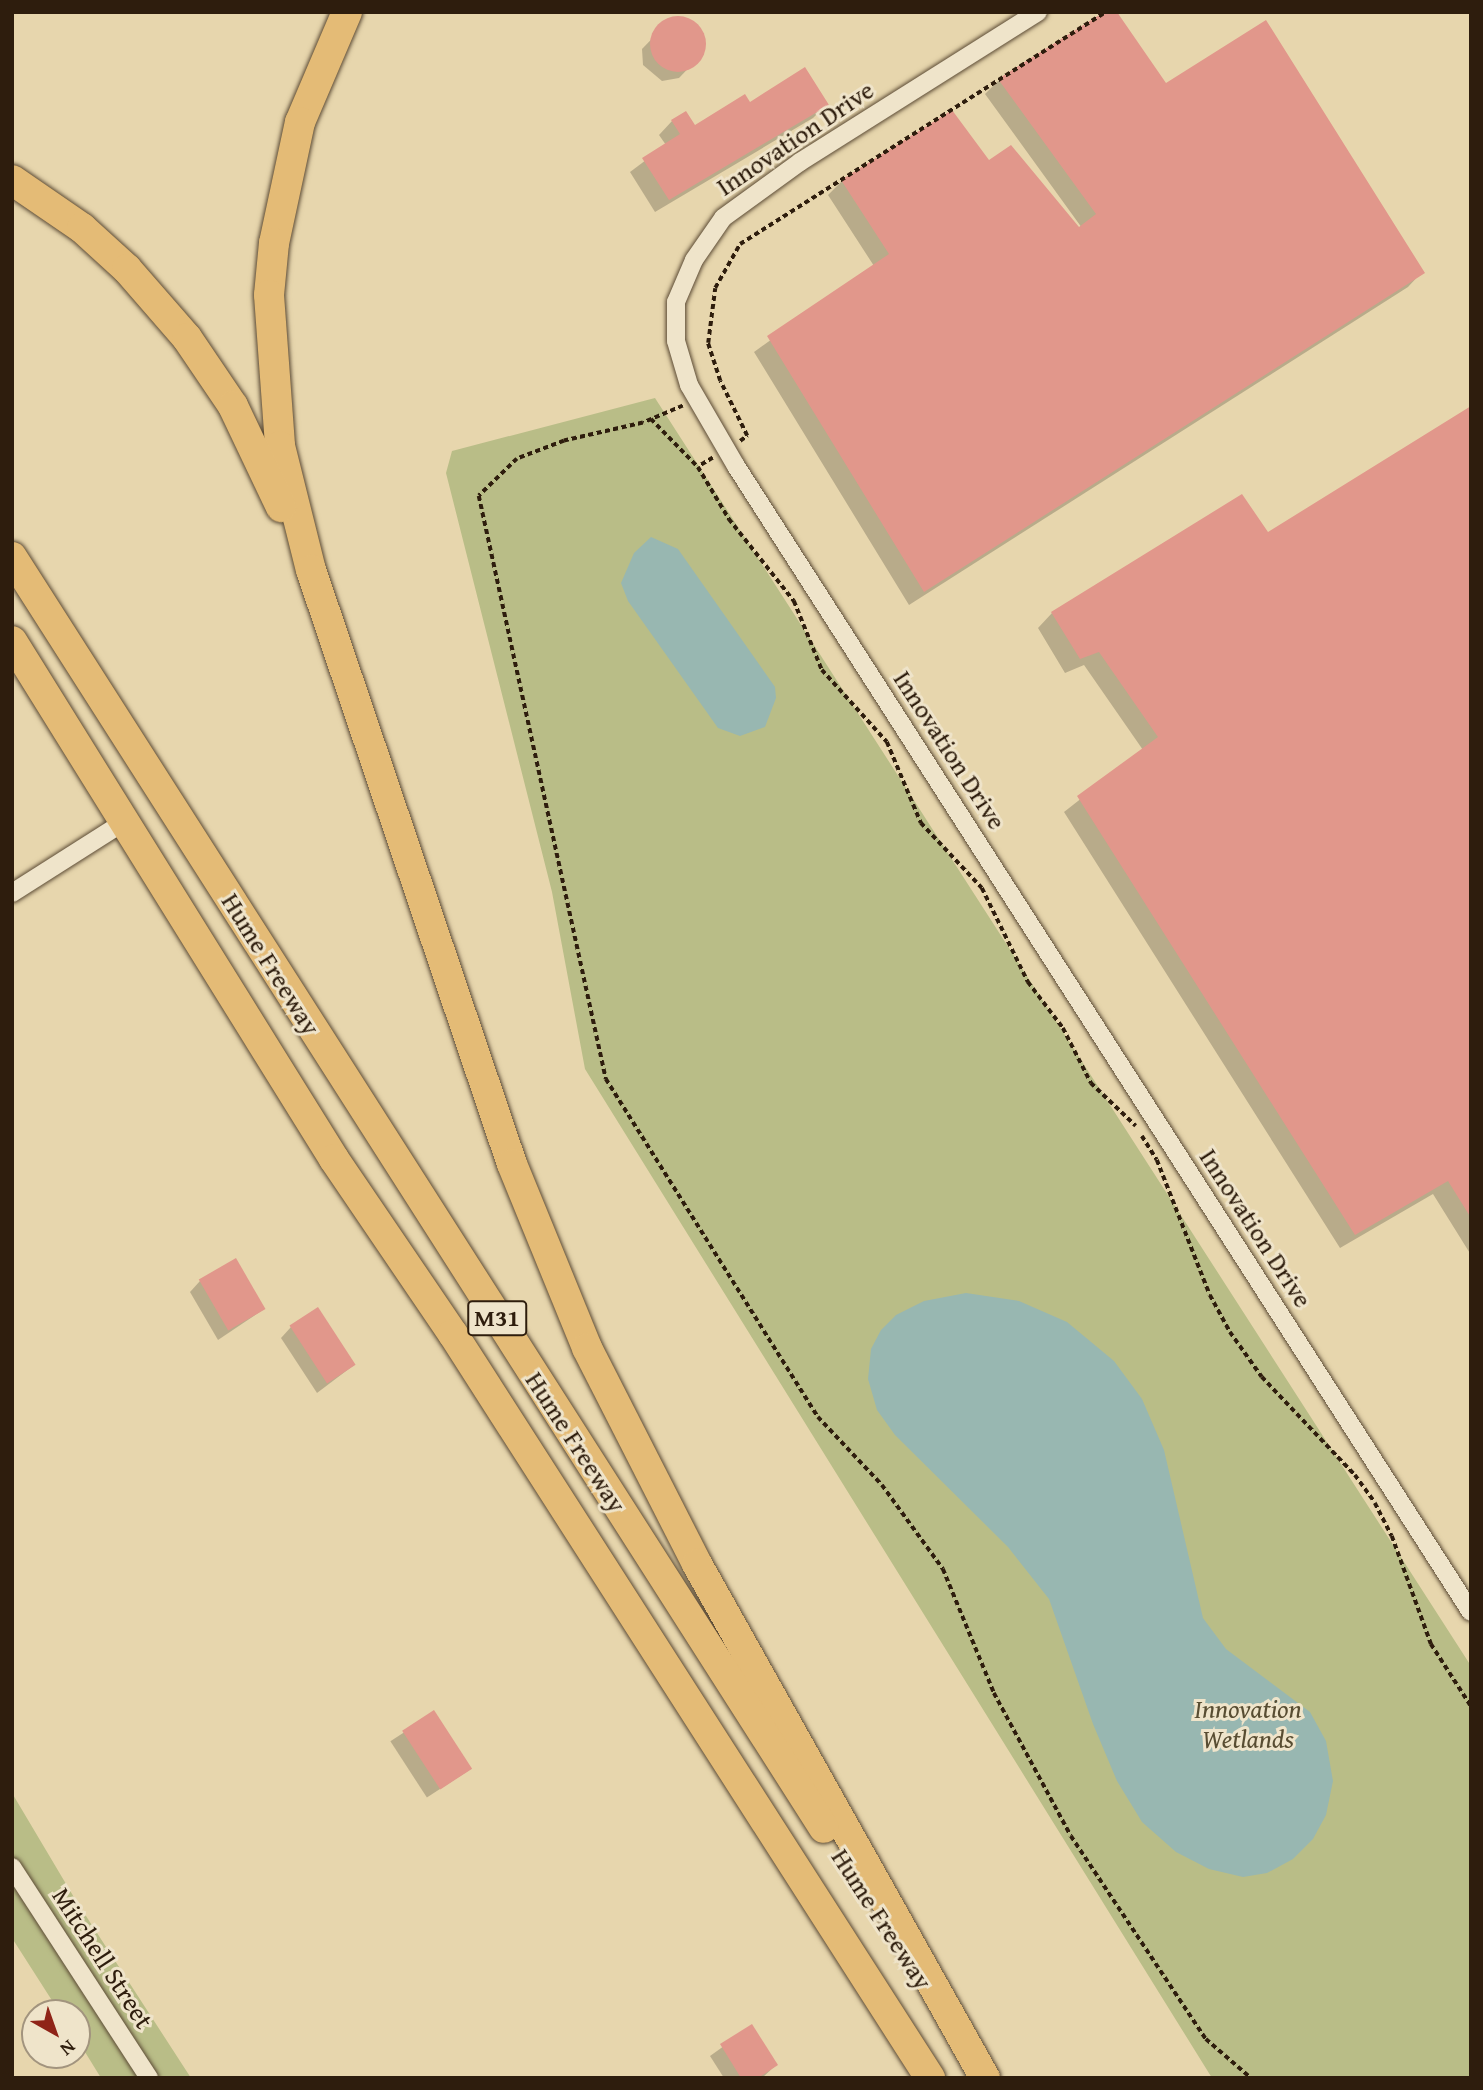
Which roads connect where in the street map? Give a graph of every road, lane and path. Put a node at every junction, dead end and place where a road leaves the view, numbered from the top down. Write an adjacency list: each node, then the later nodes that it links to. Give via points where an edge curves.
1 (347, 12): 11 (highway, via 300,122 274,243 269,295 280,446)
2 (1038, 12): 5 (street, Innovation Drive, via 800,162 723,218 694,260 676,302 676,341)
3 (1105, 12): 7 (path, via 740,244 715,288 708,343 720,381 747,436)
4 (12, 180): 11 (highway, via 82,228 127,269 187,338 233,406)
5 (698, 400): 6 (path); 15 (street, Innovation Drive)
6 (651, 419): 9 (path); 21 (path, via 564,441 517,459 479,496 606,1079 818,1417 882,1485 943,1569 994,1693 1071,1836 1206,2039)
7 (738, 442)
8 (718, 455): 9 (path)
9 (698, 467): 16 (path, via 729,519 794,601 822,670 887,742 921,823 982,888 1028,982 1063,1028 1091,1083 1135,1126 1157,1160 1210,1296 1230,1332 1262,1377 1375,1503 1392,1536 1431,1644)
10 (12, 557): 20 (highway, Hume Freeway / M31)
11 (312, 570): 20 (highway, via 512,1164 587,1348 697,1564)
12 (12, 641): 13 (highway, Hume Freeway / M31)
13 (124, 822): 14 (street); 19 (highway, Hume Freeway / M31, via 334,1158 453,1334)
14 (12, 893)
15 (1471, 1612)
16 (1471, 1706)
17 (12, 1867): 18 (street, Mitchell Street)
18 (149, 2078)
19 (930, 2078)
20 (984, 2078)
21 (1251, 2078)

